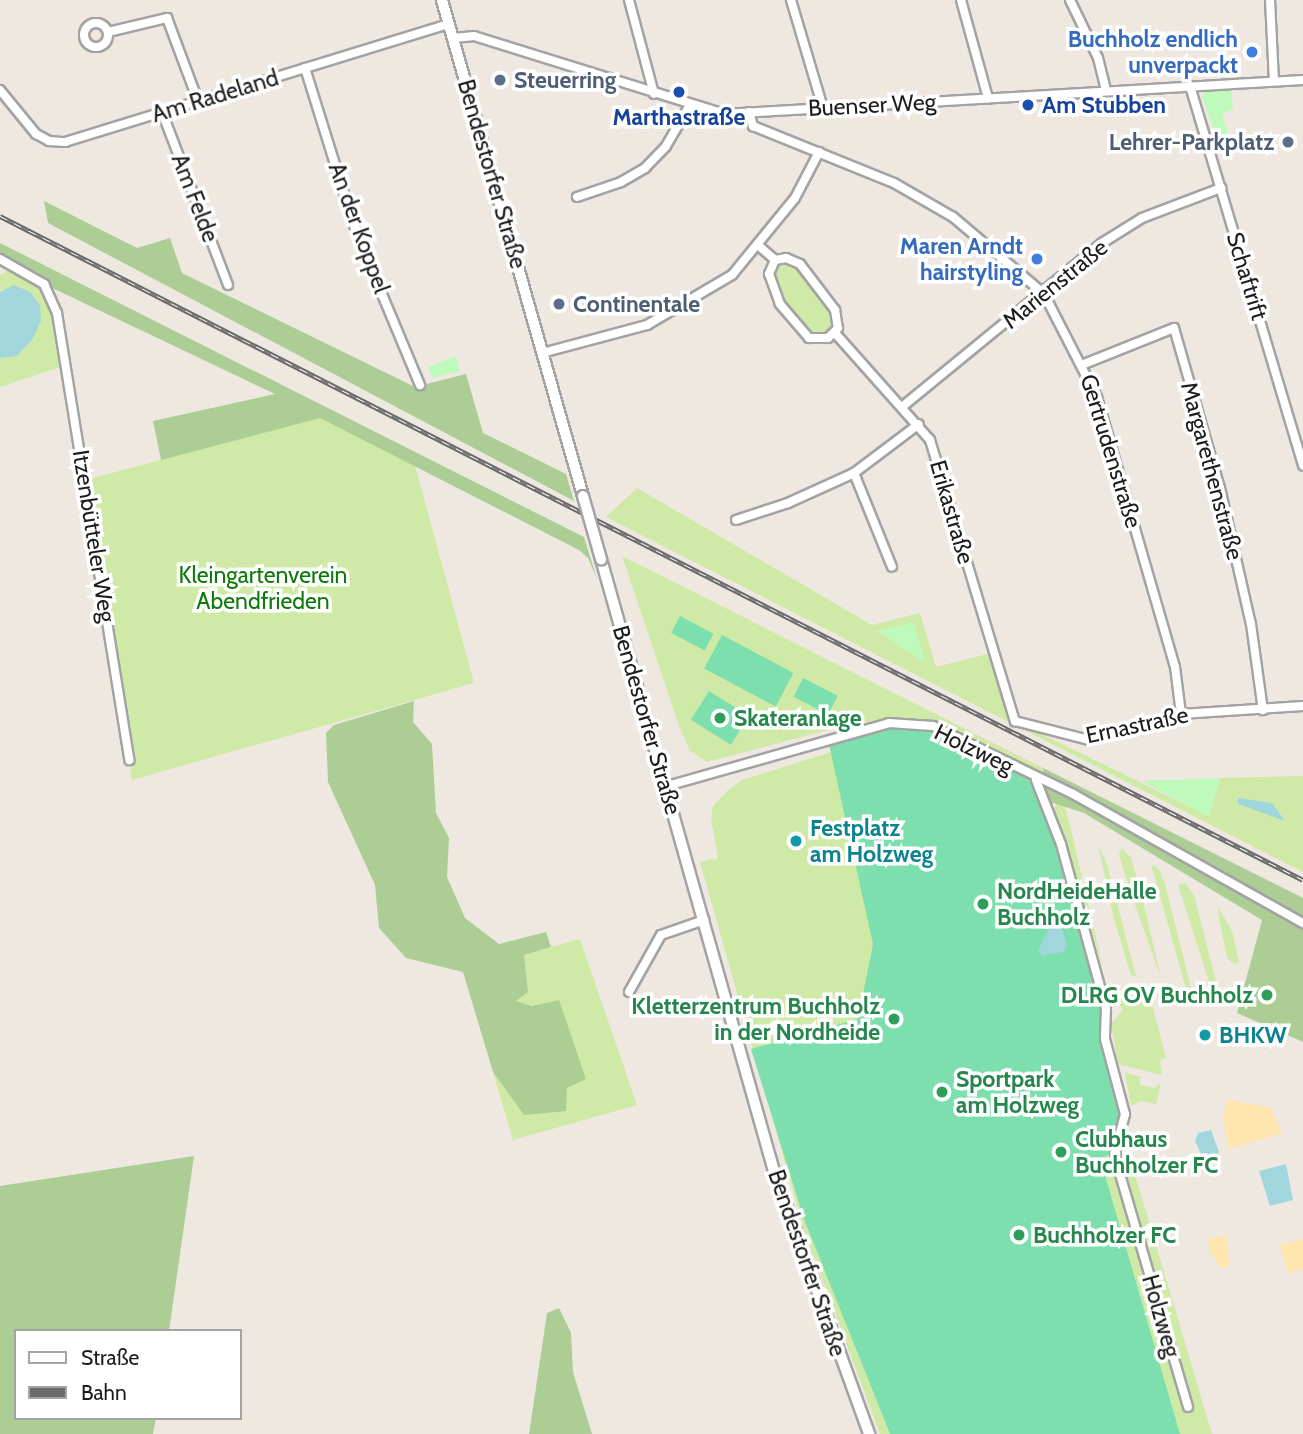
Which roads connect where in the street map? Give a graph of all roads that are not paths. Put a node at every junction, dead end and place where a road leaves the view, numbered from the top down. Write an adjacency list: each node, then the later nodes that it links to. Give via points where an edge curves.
1 (442, 0): 7 (street, Bendestorfer Straße)
2 (629, 0): 16 (street)
3 (791, 0): 20 (street)
4 (961, 0): 17 (street)
5 (1070, 0): 15 (street, via 1098,58)
6 (1270, 0): 12 (street)
7 (449, 24): 9 (street, Bendestorfer Straße); 10 (street, Am Radeland)
8 (108, 32): 18 (street, via 167,18)
9 (454, 38): 16 (street, Buenser Weg, via 474,36); 32 (street, Bendestorfer Straße)
10 (305, 68): 18 (street, Am Radeland); 34 (street, An der Koppel, via 356,232)
11 (1303, 80): 12 (street, Buenser Weg)
12 (1274, 81): 13 (street, Buenser Weg)
13 (1191, 86): 15 (street, Buenser Weg); 24 (street, Schaftrift)
14 (0, 90): 21 (street, Am Radeland, via 36,134 54,142)
15 (1106, 91): 17 (street, Buenser Weg)
16 (654, 94): 19 (street, Buenser Weg)
17 (988, 98): 20 (street, Buenser Weg)
18 (198, 101): 21 (street, Am Radeland)
19 (690, 106): 22 (street, Buenser Weg, via 724,114); 25 (street, via 666,146 645,168)
20 (823, 108): 22 (street, Buenser Weg)
21 (162, 112): 29 (street, Am Felde)
22 (749, 113): 23 (street, Gertrudenstraße, via 753,126)
23 (819, 152): 26 (street, via 795,198); 30 (street, Gertrudenstraße, via 894,183 953,217)
24 (1221, 188): 30 (street, Marienstraße, via 1142,218 1052,282); 37 (street, Schaftrift)
25 (577, 197)
26 (759, 246): 28 (street, Erikastraße); 32 (street, via 714,288 648,325)
27 (0, 259): 45 (street, Itzenbütteler Weg, via 44,284 57,313)
28 (775, 260): 31 (street, Erikastraße, via 793,260 821,288 838,320); 31 (street, via 769,274 774,291 801,332 822,340)
29 (228, 285)
30 (1044, 295): 33 (street, Gertrudenstraße); 35 (street, Marienstraße)
31 (835, 332): 35 (street, Erikastraße)
32 (542, 353): 47 (street, Bendestorfer Straße, bridge)
33 (1084, 364): 42 (street, Margarethenstraße, via 1174,328 1220,488 1251,624); 43 (street, Gertrudenstraße, via 1175,667)
34 (420, 385)
35 (904, 406): 36 (street, Erikastraße)
36 (919, 424): 38 (street); 44 (street, Erikastraße, via 936,458)
37 (1303, 466)
38 (854, 473): 39 (street); 40 (street)
39 (736, 520)
40 (892, 567)
41 (1303, 706): 42 (street, Ernastraße)
42 (1263, 710): 43 (street, Ernastraße)
43 (1181, 714): 44 (street, Ernastraße, via 1089,740)
44 (1015, 721)
45 (129, 760)
46 (1036, 780): 47 (street, Holzweg, via 933,726 889,723); 49 (street, Holzweg, via 1073,794); 51 (street, Holzweg, via 1061,844 1106,1008 1105,1039 1125,1114 1115,1153 1117,1164)
47 (667, 786): 48 (street, Bendestorfer Straße)
48 (704, 920): 50 (street, via 662,935); 52 (street, Bendestorfer Straße, via 774,1171)
49 (1303, 923)
50 (629, 992)
51 (1188, 1408)
52 (869, 1434)

